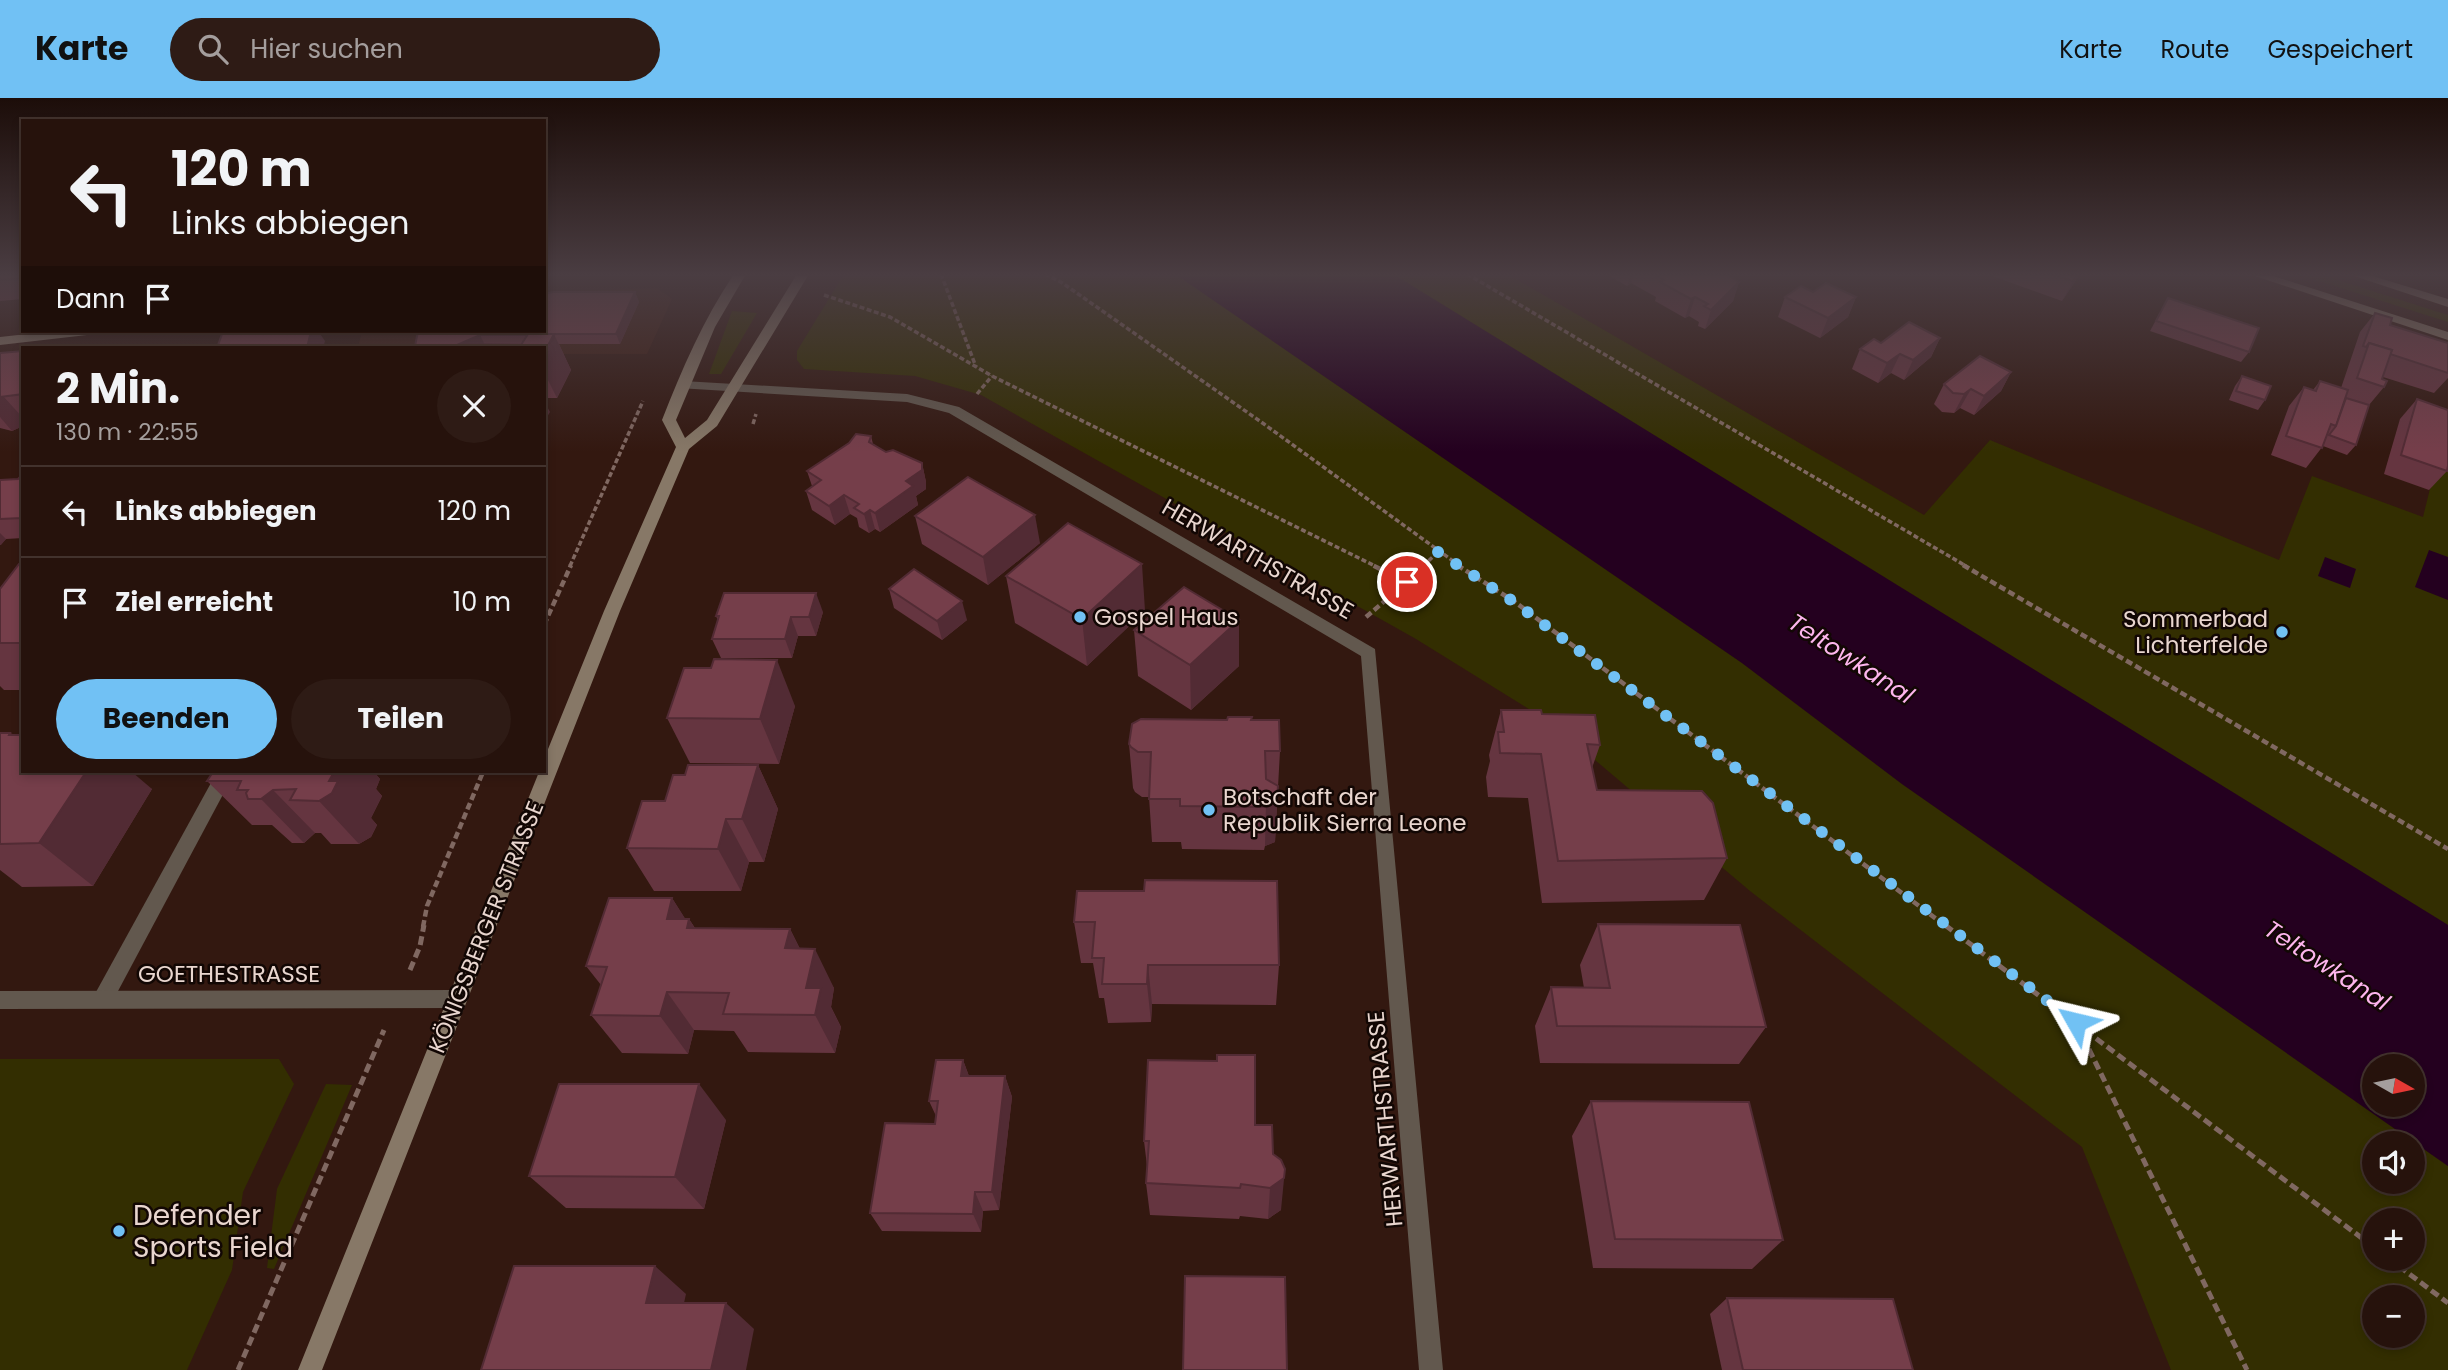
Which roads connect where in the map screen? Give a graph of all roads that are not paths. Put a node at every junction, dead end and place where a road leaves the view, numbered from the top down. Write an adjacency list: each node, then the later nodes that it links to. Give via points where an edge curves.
1 (66, 333): 4 (main road)
2 (706, 333): 5 (main road)
3 (766, 333): 6 (main road, KÖNIGSBERGER STRASSE)
4 (0, 341)
5 (683, 385): 6 (street, HERWARTHSTRASSE); 7 (main road, via 669,420)
6 (733, 386): 7 (main road, KÖNIGSBERGER STRASSE, via 712,423); 13 (street, HERWARTHSTRASSE, via 907,398 954,410 1369,653)
7 (683, 447): 10 (main road, KÖNIGSBERGER STRASSE, via 612,611)
8 (225, 773): 9 (street)
9 (103, 999): 10 (street, GOETHESTRASSE); 11 (street, GOETHESTRASSE)
10 (457, 999): 12 (main road, KÖNIGSBERGER STRASSE)
11 (0, 1000)
12 (310, 1370)
13 (1431, 1370)

